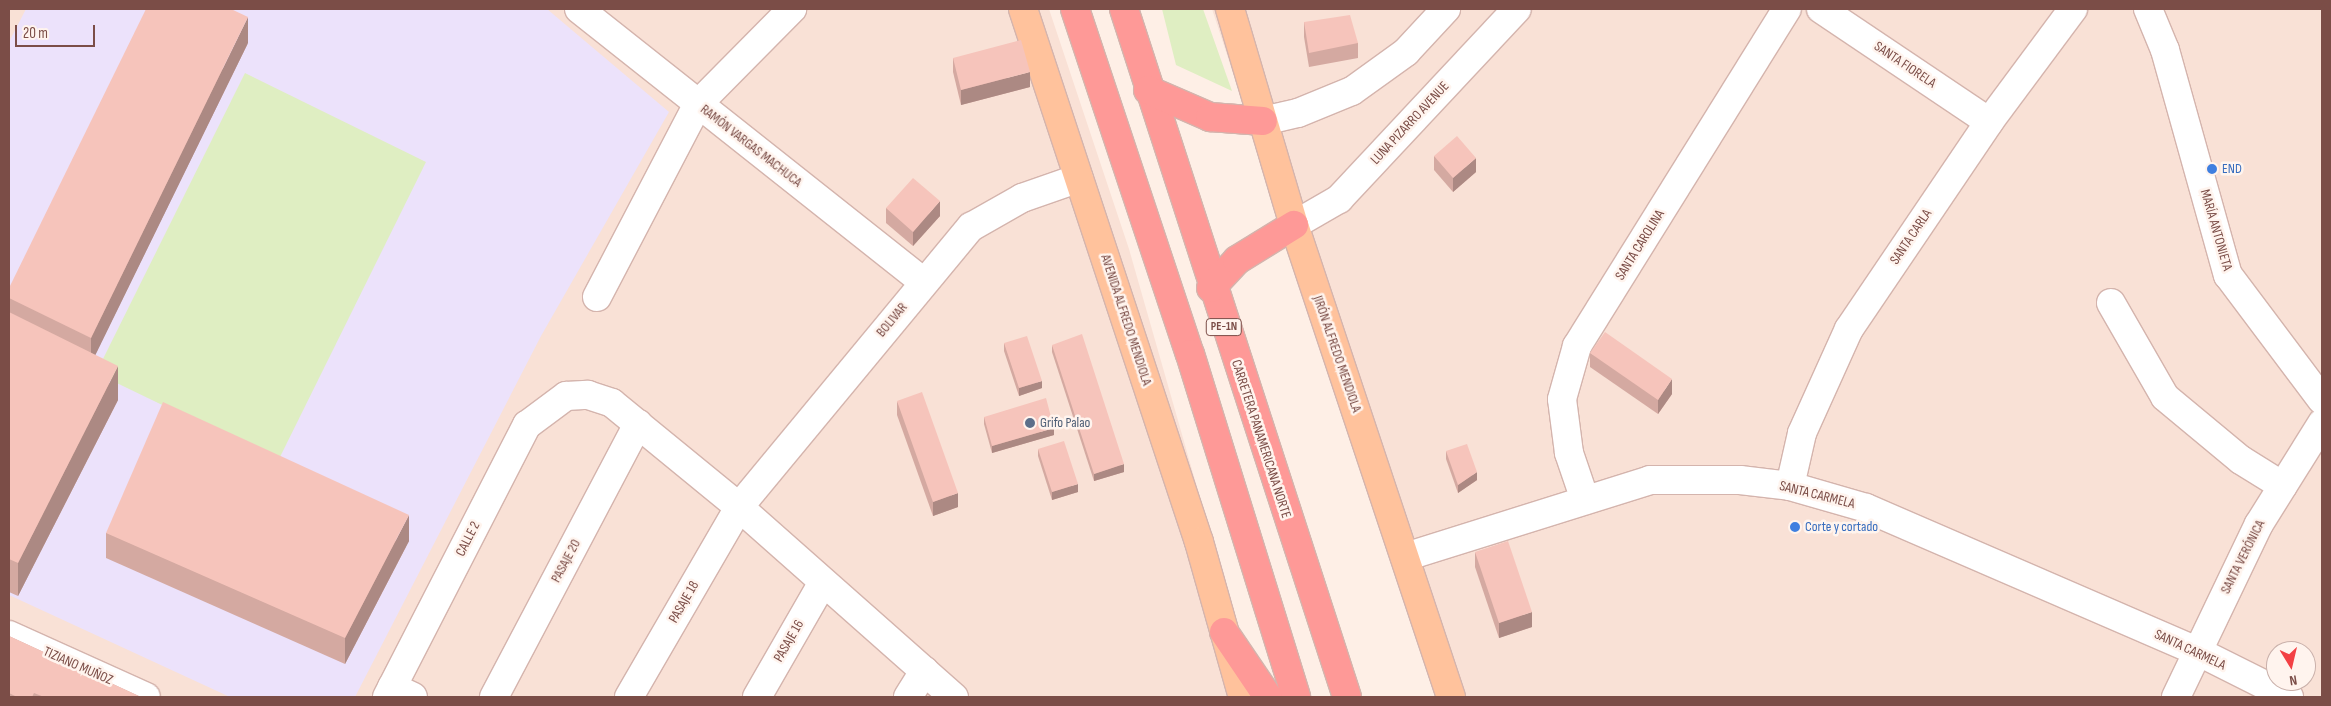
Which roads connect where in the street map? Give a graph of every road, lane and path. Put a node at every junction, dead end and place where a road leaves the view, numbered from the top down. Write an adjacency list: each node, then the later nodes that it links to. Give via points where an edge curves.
1 (579, 9): 14 (street, RAMÓN VARGAS MACHUCA)
2 (792, 9): 14 (street)
3 (1023, 9): 17 (main road, AVENIDA ALFREDO MENDIOLA)
4 (1076, 9): 45 (highway, PE-1N, via 1190,354)
5 (1124, 9): 13 (highway, CARRETERA PANAMERICANA NORTE / PE-1N)
6 (1230, 9): 15 (main road, JIRÓN ALFREDO MENDIOLA)
7 (1446, 9): 15 (street, via 1406,52 1372,79 1322,105)
8 (1517, 9): 18 (street, LUNA PIZARRO AVENUE, via 1339,199)
9 (1787, 9): 28 (street, SANTA CAROLINA, via 1577,346 1562,400 1569,453)
10 (1821, 9): 16 (street, SANTA FIORELA)
11 (2073, 9): 16 (street, SANTA CARLA)
12 (2148, 9): 23 (street, MARÍA ANTONIETA, via 2164,50 2228,275)
13 (1148, 90): 15 (highway, via 1210,117); 20 (highway, CARRETERA PANAMERICANA NORTE / PE-1N)
14 (698, 104): 19 (street, RAMÓN VARGAS MACHUCA); 21 (street)
15 (1263, 121): 18 (main road, JIRÓN ALFREDO MENDIOLA)
16 (1989, 122): 26 (street, SANTA CARLA, via 1849,329 1802,433)
17 (1079, 178): 19 (street, BOLIVAR, via 1022,198 970,226); 32 (main road, AVENIDA ALFREDO MENDIOLA, via 1199,542)
18 (1294, 226): 20 (highway, via 1237,260); 30 (main road, JIRÓN ALFREDO MENDIOLA)
19 (924, 282): 29 (street, BOLIVAR)
20 (1211, 288): 46 (highway, CARRETERA PANAMERICANA NORTE / PE-1N)
21 (597, 297)
22 (2112, 303): 27 (street, via 2165,397 2241,460)
23 (2322, 400)
24 (2322, 423): 27 (street, SANTA VERÓNICA)
25 (638, 424): 29 (street); 36 (street, CALLE 2, via 612,404 588,395 566,396 527,424); 38 (street, PASAJE 20)
26 (1790, 486): 28 (street, SANTA CARMELA, via 1740,480 1650,480); 34 (street, SANTA CARMELA, via 1866,508)
27 (2283, 486): 34 (street, SANTA VERÓNICA, via 2259,524)
28 (1585, 500): 30 (street, SANTA CARMELA)
29 (739, 507): 31 (street); 39 (street, PASAJE 18)
30 (1405, 556): 47 (main road, JIRÓN ALFREDO MENDIOLA)
31 (822, 584): 35 (street); 40 (street, PASAJE 16)
32 (1224, 632): 43 (main road); 44 (highway)
33 (9, 635): 37 (street, TIZIANO MUÑOZ)
34 (2197, 651): 48 (street, SANTA VERÓNICA); 49 (street, SANTA CARMELA)
35 (924, 671): 41 (street); 42 (street)
36 (398, 694)
37 (146, 697)
38 (494, 697)
39 (629, 697)
40 (757, 697)
41 (908, 697)
42 (954, 697)
43 (1243, 697)
44 (1268, 697)
45 (1296, 697)
46 (1347, 697)
47 (1451, 697)
48 (2176, 697)
49 (2290, 697)

